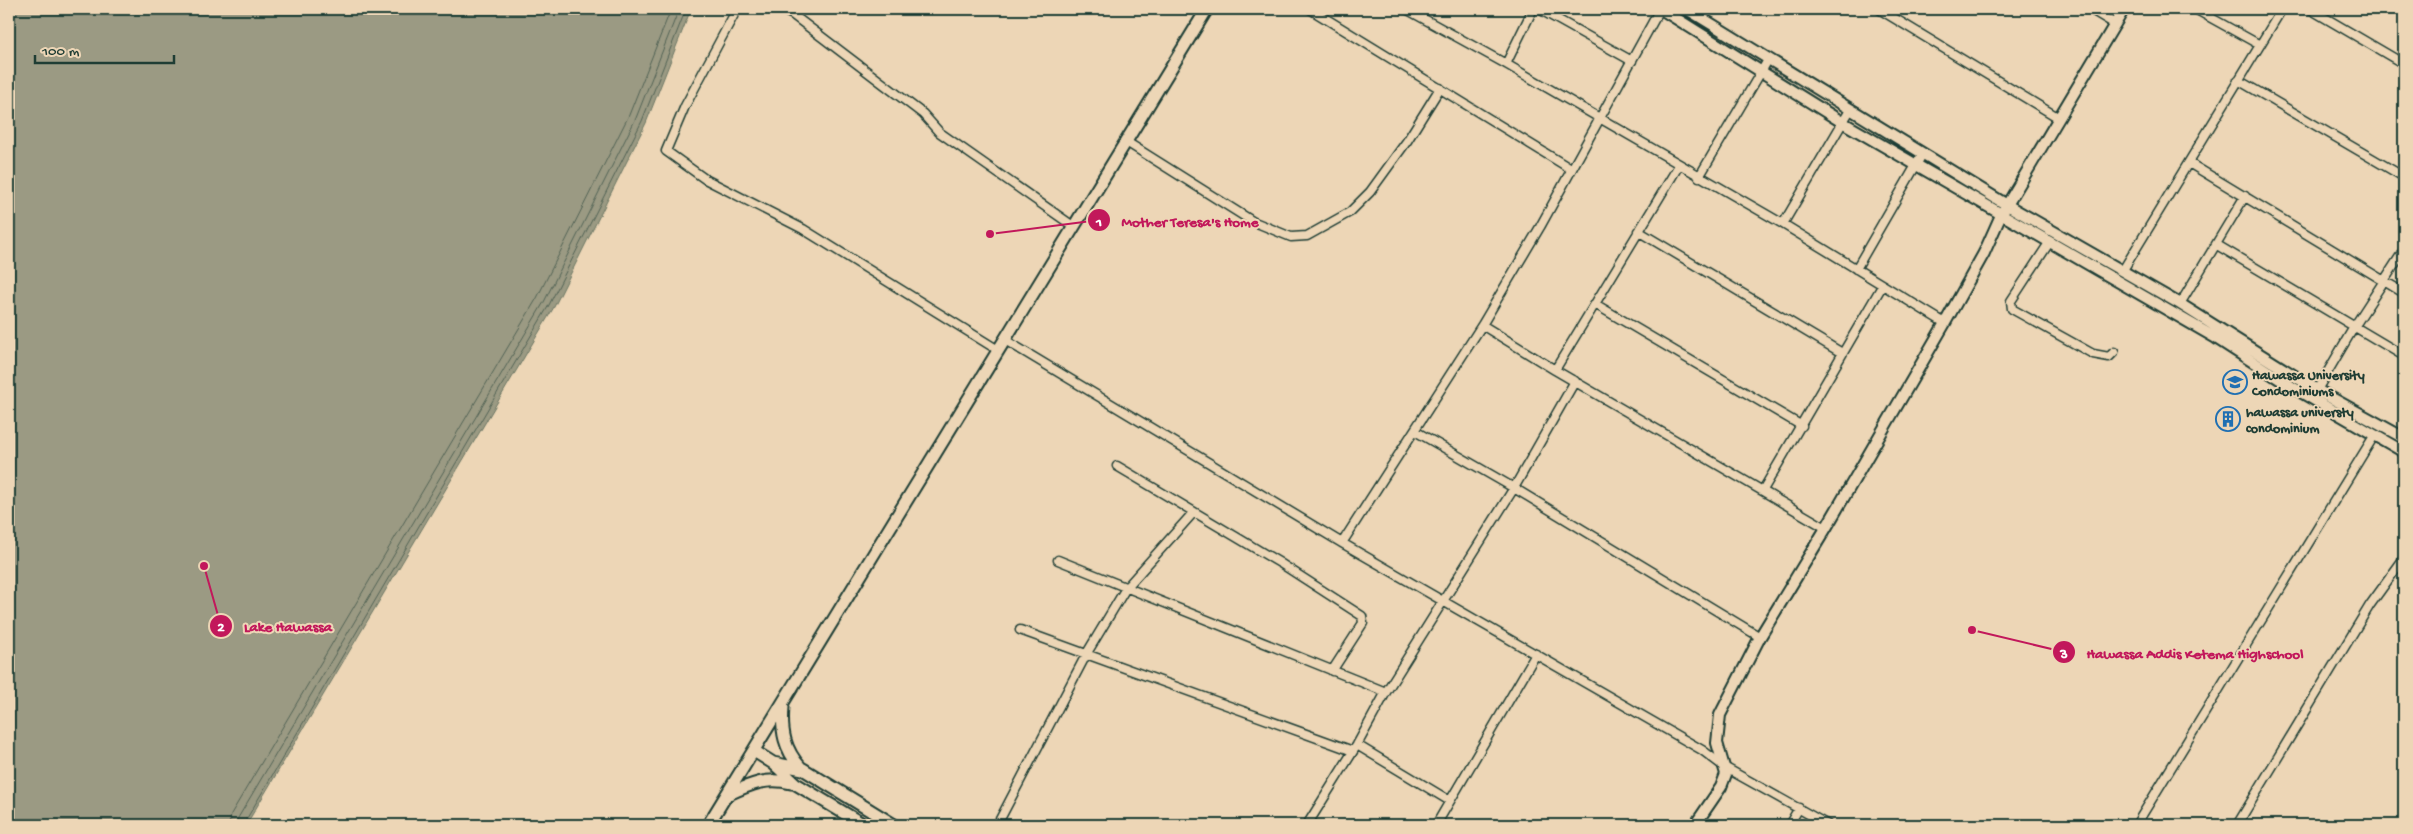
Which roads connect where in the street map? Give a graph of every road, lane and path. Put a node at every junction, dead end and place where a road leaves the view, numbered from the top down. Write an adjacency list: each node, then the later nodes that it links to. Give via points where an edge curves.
1 (736, 9): 58 (street, via 685,106 666,151 706,179 802,229)
2 (781, 9): 16 (street)
3 (1207, 9): 30 (main road)
4 (1310, 9): 25 (street)
5 (1406, 9): 21 (street)
6 (1533, 9): 21 (street)
7 (1539, 9): 20 (street)
8 (1661, 9): 20 (street); 23 (street)
9 (1687, 9): 19 (street)
10 (1879, 9): 27 (street)
11 (2090, 9): 17 (street)
12 (2124, 9): 17 (street)
13 (2195, 9): 18 (street)
14 (2282, 9): 18 (street)
15 (2310, 9): 22 (street)
16 (793, 12): 42 (street, via 923,114 939,132)
17 (2115, 24): 27 (street)
18 (2260, 45): 24 (street)
19 (1768, 60): 23 (street); 26 (street)
20 (1632, 61): 28 (street)
21 (1506, 64): 28 (street)
22 (2404, 64)
23 (1761, 71): 29 (street); 36 (street)
24 (2238, 80): 32 (street); 37 (street)
25 (1440, 88): 30 (street, via 1370,192 1350,212 1307,236 1291,237 1252,221); 35 (street)
26 (1850, 110): 29 (street); 31 (street)
27 (2059, 118): 39 (street)
28 (1599, 119): 34 (street); 35 (street)
29 (1842, 122): 33 (street); 41 (street)
30 (1125, 141): 42 (main road)
31 (1923, 154): 33 (street); 39 (street)
32 (2189, 163): 38 (street); 48 (street)
33 (1917, 164): 40 (street); 47 (street)
34 (1679, 165): 36 (street); 43 (street)
35 (1571, 169): 55 (street)
36 (1699, 177): 41 (street)
37 (2404, 177)
38 (2245, 196): 45 (street); 49 (street)
39 (2007, 205): 40 (street); 48 (street)
40 (2001, 215): 44 (street); 54 (street)
41 (1783, 224): 47 (street)
42 (1073, 226): 57 (main road)
43 (1638, 231): 52 (street); 60 (street)
44 (2049, 243): 59 (street, via 2011,301 2012,308 2093,354 2109,357); 67 (street, via 2216,338)
45 (2217, 245): 53 (street); 56 (street)
46 (2404, 250): 49 (street)
47 (1856, 269): 50 (street)
48 (2123, 270): 53 (street)
49 (2384, 281): 51 (street); 56 (street)
50 (1882, 286): 54 (street); 60 (street)
51 (2404, 293)
52 (1595, 304): 62 (street); 65 (street)
53 (2180, 304): 64 (street)
54 (1945, 323): 74 (street)
55 (1482, 325): 62 (street); 66 (street)
56 (2354, 328): 61 (street); 64 (street)
57 (1005, 340): 58 (main road); 75 (street)
58 (998, 350): 86 (main road)
59 (2114, 352)
60 (1842, 353): 65 (street)
61 (2404, 356)
62 (1555, 370): 63 (street)
63 (1575, 382): 71 (street); 72 (street)
64 (2317, 390): 68 (street)
65 (1802, 426): 72 (street)
66 (1415, 431): 71 (street); 75 (street)
67 (2374, 436): 69 (street); 107 (street)
68 (2404, 438)
69 (2404, 452)
70 (1117, 466): 73 (street)
71 (1514, 488): 79 (street); 81 (street)
72 (1763, 490): 74 (street)
73 (1193, 513): 78 (street); 84 (street, via 1362,616 1363,623)
74 (1826, 528): 81 (street)
75 (1342, 544): 79 (street)
76 (2404, 558): 108 (street, via 2370,605)
77 (1058, 560): 78 (street)
78 (1126, 588): 82 (street); 84 (street)
79 (1441, 602): 83 (street); 85 (street)
80 (1020, 630): 82 (street)
81 (1760, 637): 90 (street, via 1720,715 1717,743)
82 (1087, 653): 87 (street); 101 (street)
83 (1536, 654): 90 (street, via 1702,750); 95 (street)
84 (1332, 671): 85 (street)
85 (1386, 692): 87 (street)
86 (784, 704): 88 (main road); 91 (main road, via 784,740)
87 (1355, 748): 95 (street); 102 (street)
88 (754, 751): 89 (main road); 94 (main road)
89 (773, 763): 91 (main road); 92 (main road)
90 (1726, 768): 97 (street); 104 (street, via 1721,787)
91 (803, 769): 93 (main road)
92 (796, 784): 94 (main road, via 768,780 749,784); 96 (main road)
93 (837, 790): 96 (main road); 100 (main road)
94 (728, 794): 98 (main road)
95 (1450, 801): 103 (street)
96 (829, 804): 99 (main road)
97 (1799, 808): 105 (street); 106 (street)
98 (708, 825)
99 (864, 825)
100 (894, 825)
101 (998, 825)
102 (1307, 825)
103 (1436, 825)
104 (1695, 825)
105 (1789, 825)
106 (1828, 825)
107 (2136, 825)
108 (2237, 825)

